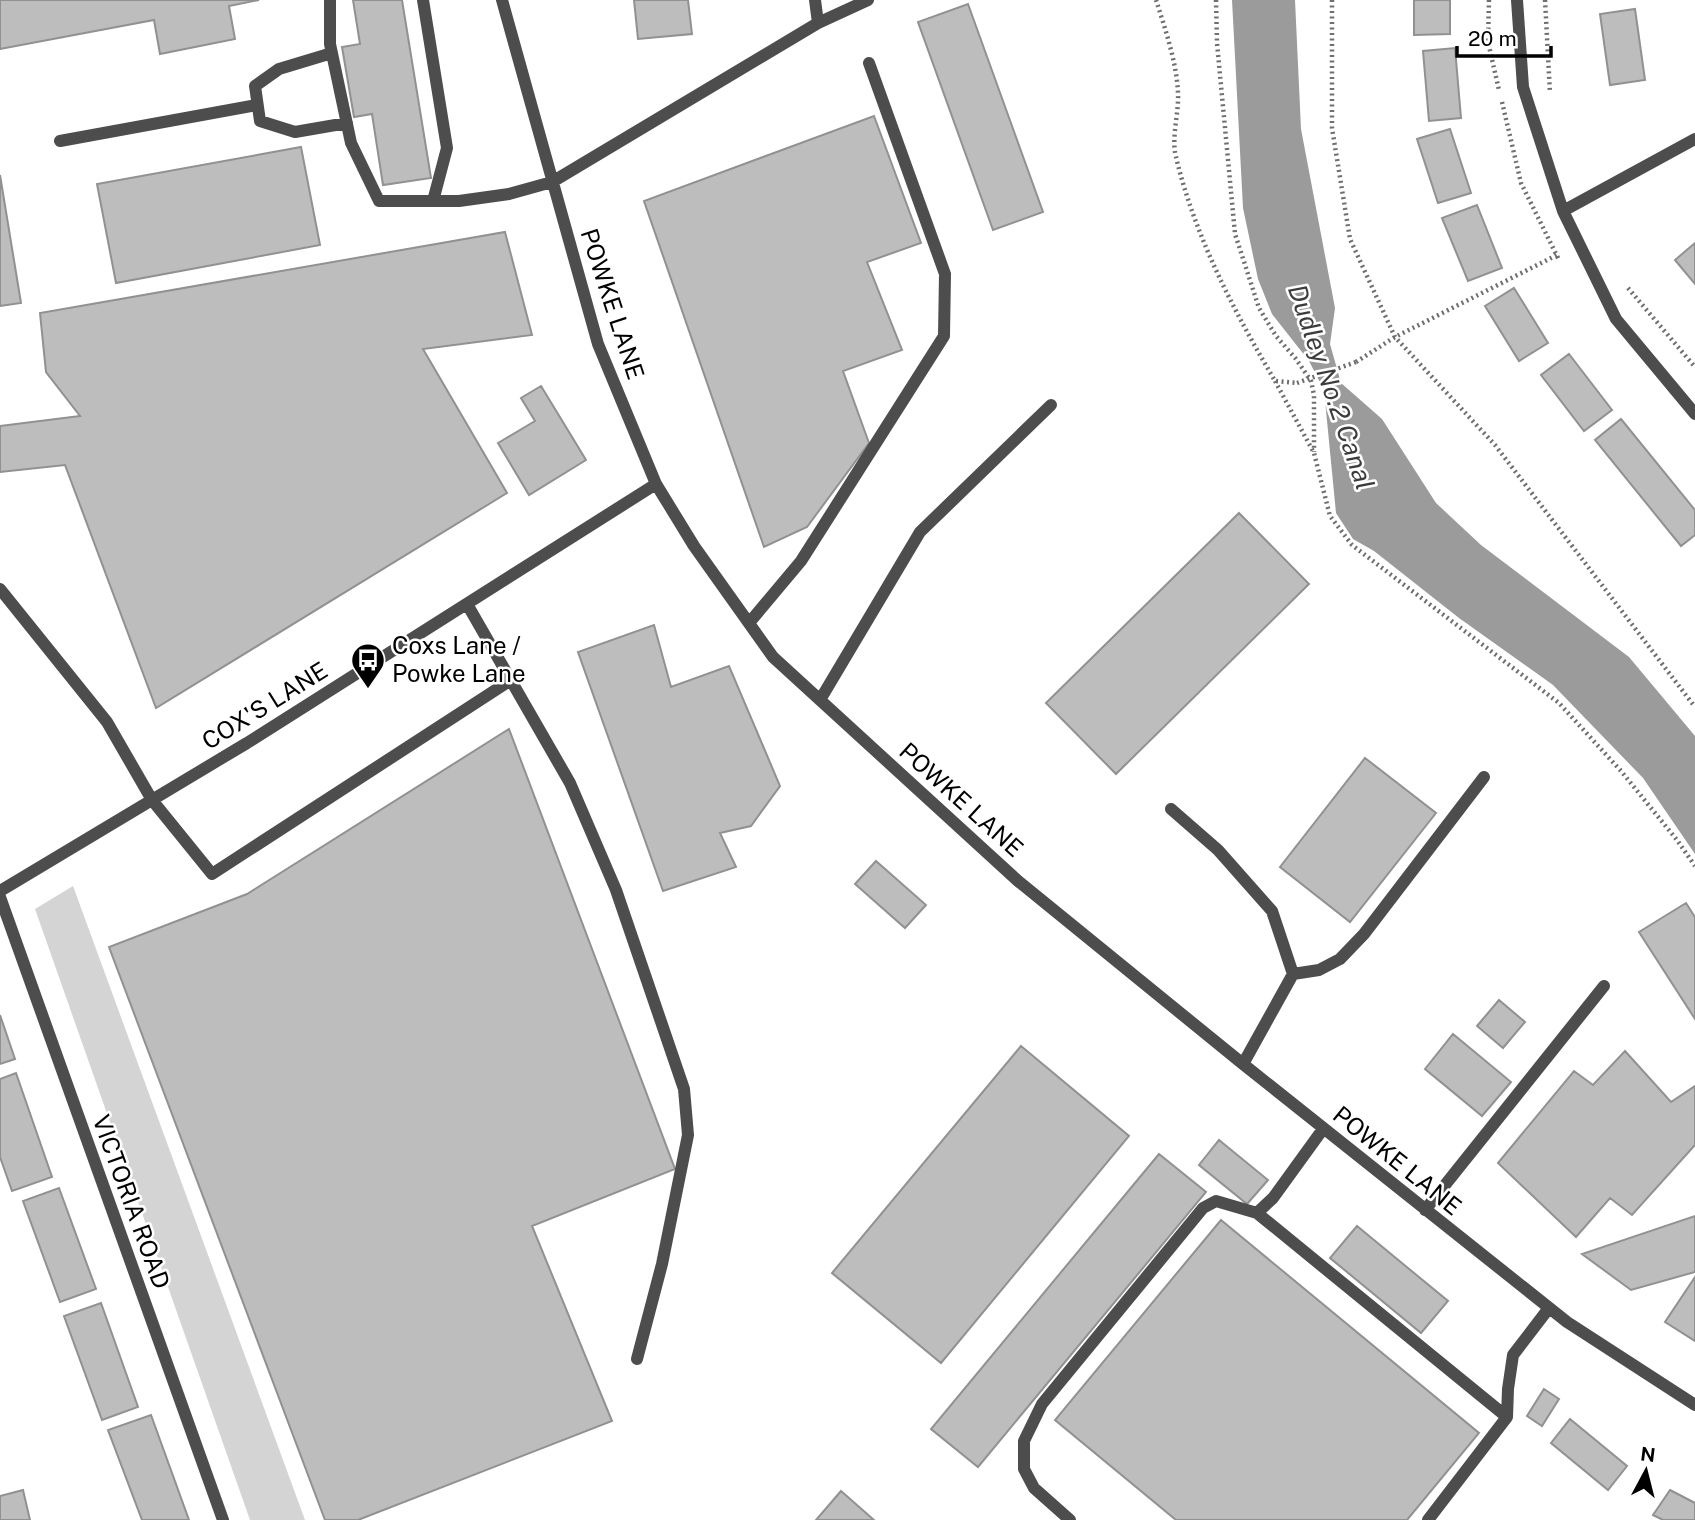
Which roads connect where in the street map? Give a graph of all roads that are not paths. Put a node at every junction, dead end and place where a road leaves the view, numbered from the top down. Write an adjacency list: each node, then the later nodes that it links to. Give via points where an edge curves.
1 (330, 0): 8 (street)
2 (423, 0): 15 (street, via 447,148)
3 (502, 0): 14 (street, POWKE LANE)
4 (815, 0): 7 (street)
5 (868, 0): 7 (street)
6 (1517, 0): 16 (street, via 1523,87)
7 (818, 23): 14 (street)
8 (332, 53): 10 (street, via 279,69 255,86); 11 (street)
9 (869, 63): 22 (street, via 945,274 944,336 801,561)
10 (257, 105): 11 (street, via 260,121 295,132); 13 (street)
11 (347, 123): 15 (street, via 351,143 379,201)
12 (1695, 139): 16 (street)
13 (60, 141)
14 (552, 182): 15 (street, via 509,194); 19 (street, POWKE LANE, via 598,344)
15 (433, 201)
16 (1563, 211): 18 (street, via 1616,319)
17 (1051, 405): 24 (street, via 920,531)
18 (1695, 414)
19 (656, 484): 21 (street, COX'S LANE); 22 (street, POWKE LANE)
20 (0, 589): 26 (street, via 107,722)
21 (467, 604): 23 (street); 26 (street, COX'S LANE)
22 (749, 623): 24 (street, POWKE LANE, via 773,657)
23 (511, 680): 26 (street, via 212,874); 37 (street, via 570,783 616,890 684,1089 688,1135)
24 (820, 700): 32 (street, POWKE LANE, via 1018,881)
25 (1484, 777): 30 (street, via 1340,959 1319,971)
26 (152, 800): 28 (street, COX'S LANE)
27 (1171, 808): 30 (street, via 1218,850 1272,911)
28 (0, 891)
29 (0, 897): 40 (street, VICTORIA ROAD)
30 (1293, 974): 32 (street)
31 (1604, 986): 34 (street)
32 (1243, 1064): 33 (street, POWKE LANE)
33 (1324, 1129): 34 (street, POWKE LANE); 35 (street)
34 (1425, 1210): 36 (street, POWKE LANE)
35 (1257, 1213): 39 (street); 41 (street, via 1216,1202 1203,1208 1042,1404 1024,1441 1024,1469 1034,1488)
36 (1549, 1308): 38 (street, POWKE LANE); 39 (street, via 1513,1355)
37 (637, 1359)
38 (1695, 1405)
39 (1507, 1417): 42 (street)
40 (223, 1520)
41 (1070, 1520)
42 (1428, 1520)

